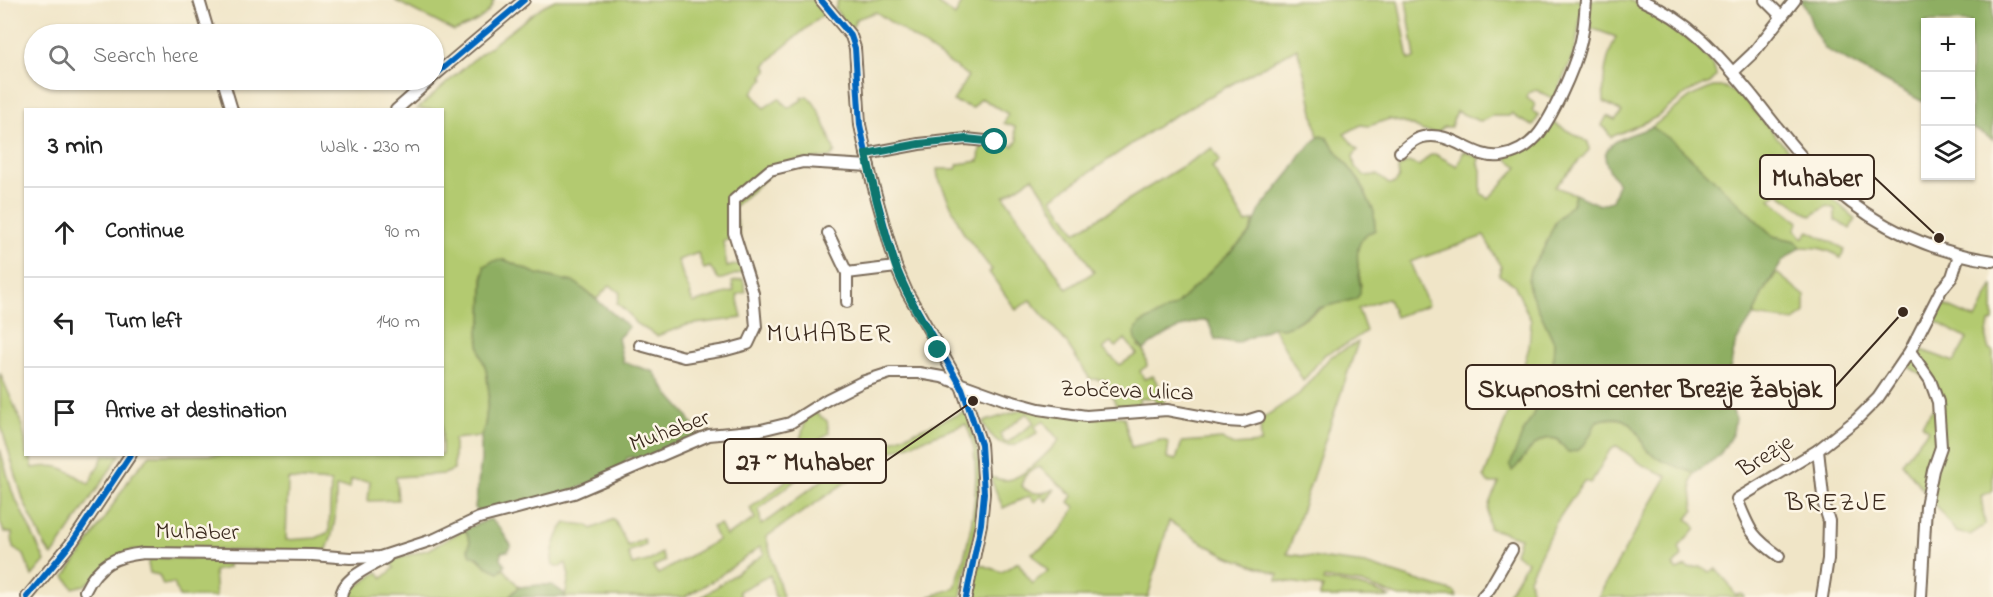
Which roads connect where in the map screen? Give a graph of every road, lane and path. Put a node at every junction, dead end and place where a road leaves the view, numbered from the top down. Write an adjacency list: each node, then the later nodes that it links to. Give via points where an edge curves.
1 (199, 0): 9 (street)
2 (821, 0): 18 (street, via 851,36 855,48)
3 (1586, 0): 17 (street, via 1580,47 1564,86 1537,136 1522,149 1501,156 1481,155 1446,138 1422,137)
4 (1641, 0): 11 (street, via 1694,31)
5 (1765, 0): 8 (street)
6 (1795, 0): 8 (street)
7 (520, 1): 10 (street)
8 (1782, 17): 11 (street)
9 (206, 24)
10 (444, 67)
11 (1732, 72): 21 (street, via 1838,193 1866,215 1903,234)
12 (226, 90): 14 (street)
13 (419, 90): 15 (street)
14 (231, 108)
15 (398, 108)
16 (995, 142): 18 (street, via 966,139)
17 (1400, 152)
18 (866, 154): 19 (street)
19 (869, 166): 23 (street); 26 (street, via 803,162 770,170 734,200 734,232 753,293 756,327 748,344 684,357)
20 (828, 233): 24 (street)
21 (1959, 255): 22 (street); 27 (street, Brezje, via 1952,277 1941,290)
22 (1993, 261)
23 (896, 267): 24 (street); 28 (street)
24 (847, 273): 25 (street)
25 (848, 302)
26 (640, 345)
27 (1910, 351): 30 (street, Brezje, via 1878,398); 41 (street, via 1930,380 1938,402 1941,447 1926,506)
28 (960, 385): 29 (street, Zobčeva ulica, via 1039,409 1086,416 1167,410 1226,421 1243,422); 33 (street, Muhaber, via 920,373 890,373 862,382 790,423 708,435 574,493 478,518 435,539); 38 (street, via 981,444 984,493)
29 (1258, 417)
30 (1818, 450): 34 (street, Brezje, via 1737,499 1749,530); 40 (street, Brezje, via 1829,520)
31 (130, 456): 36 (street, via 73,541)
32 (1512, 550): 39 (street)
33 (395, 552): 35 (street, Muhaber, via 350,558 127,554 93,574); 37 (street, Muhaber, via 346,582)
34 (1779, 556)
35 (85, 591)
36 (27, 597)
37 (341, 597)
38 (966, 597)
39 (1482, 597)
40 (1822, 597)
41 (1921, 597)

